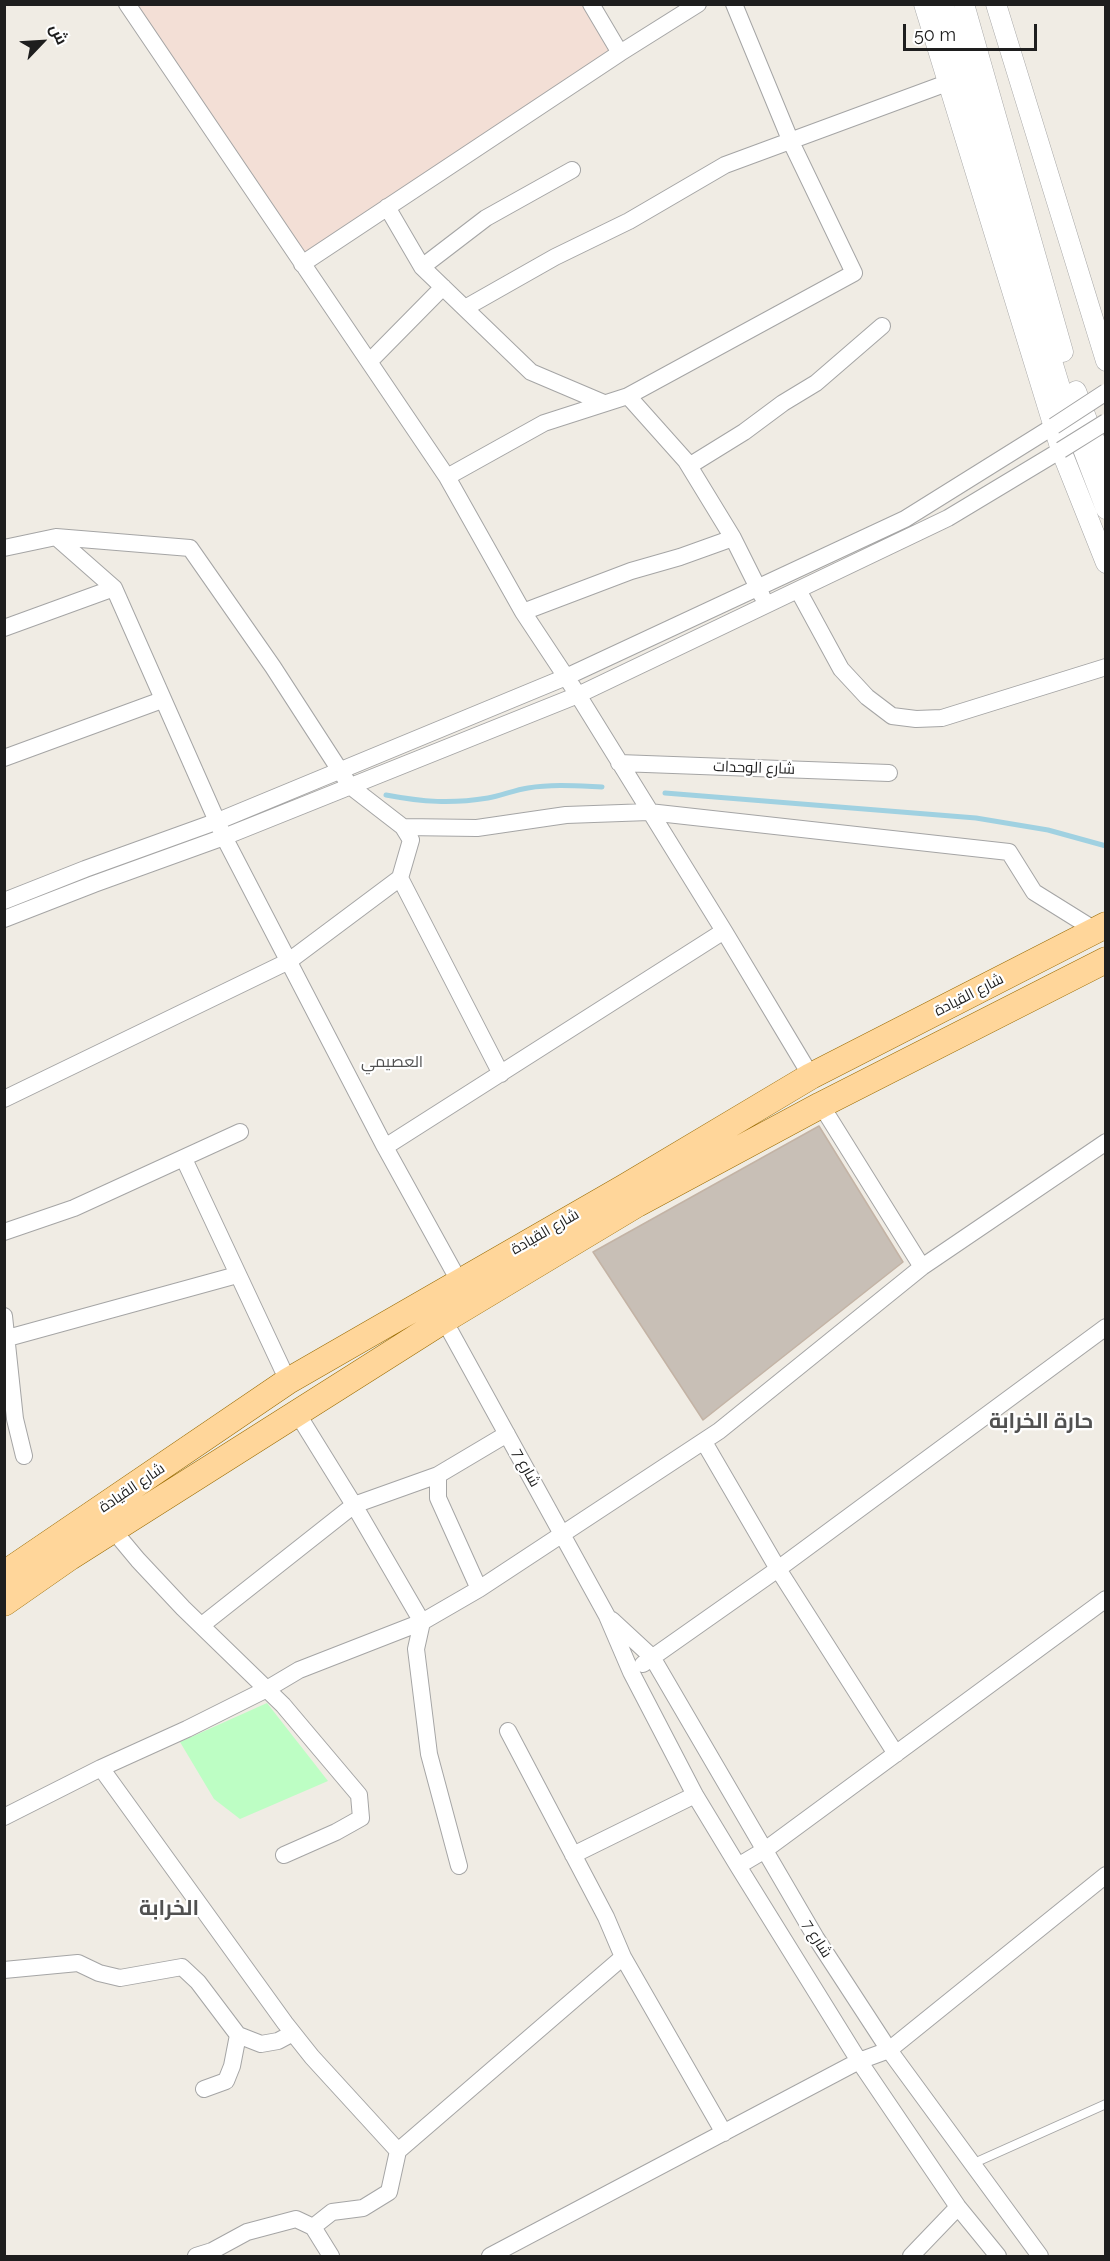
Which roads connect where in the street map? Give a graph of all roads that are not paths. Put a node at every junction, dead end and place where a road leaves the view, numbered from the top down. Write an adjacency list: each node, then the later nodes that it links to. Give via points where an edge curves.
1 (127, 4): 14 (street)
2 (591, 4): 9 (street)
3 (698, 4): 9 (street)
4 (734, 4): 11 (street)
5 (924, 4): 10 (street)
6 (943, 4): 30 (street, via 1062,394)
7 (964, 4): 28 (street, via 1071,380)
8 (996, 4): 19 (street)
9 (620, 53): 13 (street)
10 (947, 83): 11 (street); 25 (street)
11 (791, 142): 17 (street, via 725,165); 22 (street, via 854,273)
12 (572, 170): 15 (street, via 486,218)
13 (387, 207): 14 (street); 15 (street)
14 (302, 264): 20 (street)
15 (422, 267): 16 (street)
16 (443, 287): 17 (street); 20 (street)
17 (465, 308): 23 (street, via 531,372)
18 (882, 326): 27 (street, via 816,383)
19 (1106, 361)
20 (369, 362): 29 (street)
21 (1106, 392): 25 (street, bridge)
22 (628, 396): 23 (street); 27 (street)
23 (604, 403): 29 (street, via 544,423)
24 (1106, 422): 26 (street, bridge)
25 (1054, 426): 26 (street); 36 (street, via 905,519)
26 (1060, 450): 34 (street); 37 (street, via 948,518)
27 (689, 466): 32 (street)
28 (1106, 470)
29 (447, 477): 39 (street)
30 (1106, 510)
31 (56, 537): 33 (street); 35 (street); 47 (street, via 190,548)
32 (733, 538): 36 (street); 39 (street)
33 (4, 548)
34 (1106, 563)
35 (114, 588): 40 (street); 44 (street)
36 (757, 588): 38 (street); 42 (street)
37 (798, 590): 38 (street); 41 (street, via 841,669 891,716 942,718)
38 (766, 606): 43 (street)
39 (523, 612): 42 (street)
40 (4, 628)
41 (1106, 667)
42 (566, 677): 43 (street); 47 (street)
43 (578, 695): 46 (street); 49 (street)
44 (162, 700): 45 (street); 51 (street)
45 (4, 758)
46 (619, 763): 48 (street, شارع الوحدات); 50 (street)
47 (339, 769): 49 (street); 51 (street)
48 (890, 773)
49 (350, 786): 52 (street); 53 (street)
50 (649, 812): 52 (street, via 566,815 477,828); 57 (street, via 1009,852 1034,892); 58 (street)
51 (218, 820): 53 (street); 55 (street)
52 (403, 827): 54 (street, via 411,840)
53 (224, 837): 56 (street); 60 (street)
54 (400, 878): 60 (street); 61 (street)
55 (4, 901)
56 (4, 920)
57 (1100, 928): 62 (main road, شارع القيادة)
58 (724, 932): 61 (street); 62 (street)
59 (1106, 960): 64 (main road, شارع القيادة)
60 (289, 962): 63 (street); 67 (street)
61 (501, 1074): 67 (street)
62 (811, 1076): 72 (main road, شارع القيادة)
63 (4, 1099)
64 (821, 1105): 70 (street); 74 (main road, شارع القيادة, via 637,1204)
65 (240, 1132): 68 (street)
66 (1106, 1142): 70 (street)
67 (385, 1147): 72 (street)
68 (184, 1159): 69 (street, via 74,1208); 71 (street)
69 (4, 1232)
70 (922, 1267): 80 (street)
71 (237, 1275): 76 (street); 77 (street)
72 (459, 1281): 77 (main road, شارع القيادة)
73 (4, 1316): 76 (street)
74 (444, 1320): 78 (main road, شارع القيادة); 79 (street, شارع 7)
75 (1106, 1327): 88 (street)
76 (6, 1338): 81 (street, via 15,1419)
77 (288, 1381): 86 (main road, شارع القيادة)
78 (297, 1413): 83 (street); 84 (main road, شارع القيادة)
79 (507, 1434): 82 (street); 85 (street, شارع 7)
80 (704, 1442): 85 (street); 88 (street)
81 (24, 1456)
82 (438, 1475): 83 (street); 90 (street, via 438,1498)
83 (354, 1505): 95 (street); 96 (street)
84 (113, 1530): 86 (main road, شارع القيادة); 96 (street)
85 (563, 1535): 90 (street); 94 (street, شارع 7)
86 (63, 1548): 87 (street); 89 (main road, شارع القيادة); 92 (main road, شارع القيادة); 93 (street, via 23,1598)
87 (4, 1560)
88 (778, 1569): 97 (street); 101 (street)
89 (4, 1574)
90 (479, 1589): 95 (street)
91 (1106, 1599): 101 (street)
92 (4, 1603)
93 (4, 1612)
94 (607, 1616): 97 (street, شارع 7); 98 (street, شارع 7)
95 (422, 1622): 99 (street, via 299,1670); 108 (street, via 416,1649 429,1754)
96 (202, 1625): 99 (street)
97 (652, 1658): 98 (street); 105 (street, شارع 7)
98 (630, 1672): 103 (street, شارع 7)
99 (267, 1689): 102 (street); 106 (street, via 359,1795 361,1818)
100 (507, 1731): 107 (street)
101 (896, 1754): 105 (street)
102 (101, 1768): 104 (street); 113 (street)
103 (695, 1795): 107 (street); 109 (street, شارع 7)
104 (4, 1817)
105 (765, 1850): 109 (street); 115 (street, شارع 7, via 816,1938)
106 (284, 1855)
107 (573, 1855): 111 (street)
108 (459, 1866)
109 (738, 1866): 116 (street, شارع 7)
110 (1106, 1875): 115 (street)
111 (623, 1957): 119 (street); 120 (street)
112 (4, 1970): 114 (street, via 78,1963 120,1978 182,1967)
113 (293, 2033): 114 (street, via 261,2044); 120 (street)
114 (238, 2036): 117 (street, via 226,2081)
115 (889, 2050): 116 (street); 121 (street, شارع 7)
116 (859, 2061): 119 (street); 122 (street, شارع 7)
117 (204, 2089)
118 (1106, 2104): 121 (lane)
119 (724, 2133): 124 (street)
120 (398, 2151): 123 (street, via 389,2192 363,2208 332,2212)
121 (972, 2164): 129 (street, شارع 7)
122 (958, 2207): 127 (street); 128 (street, شارع 7)
123 (313, 2227): 125 (street, via 296,2219 247,2232 212,2252); 126 (street)
124 (500, 2254)
125 (196, 2256)
126 (331, 2256)
127 (910, 2256)
128 (998, 2256)
129 (1040, 2256)

